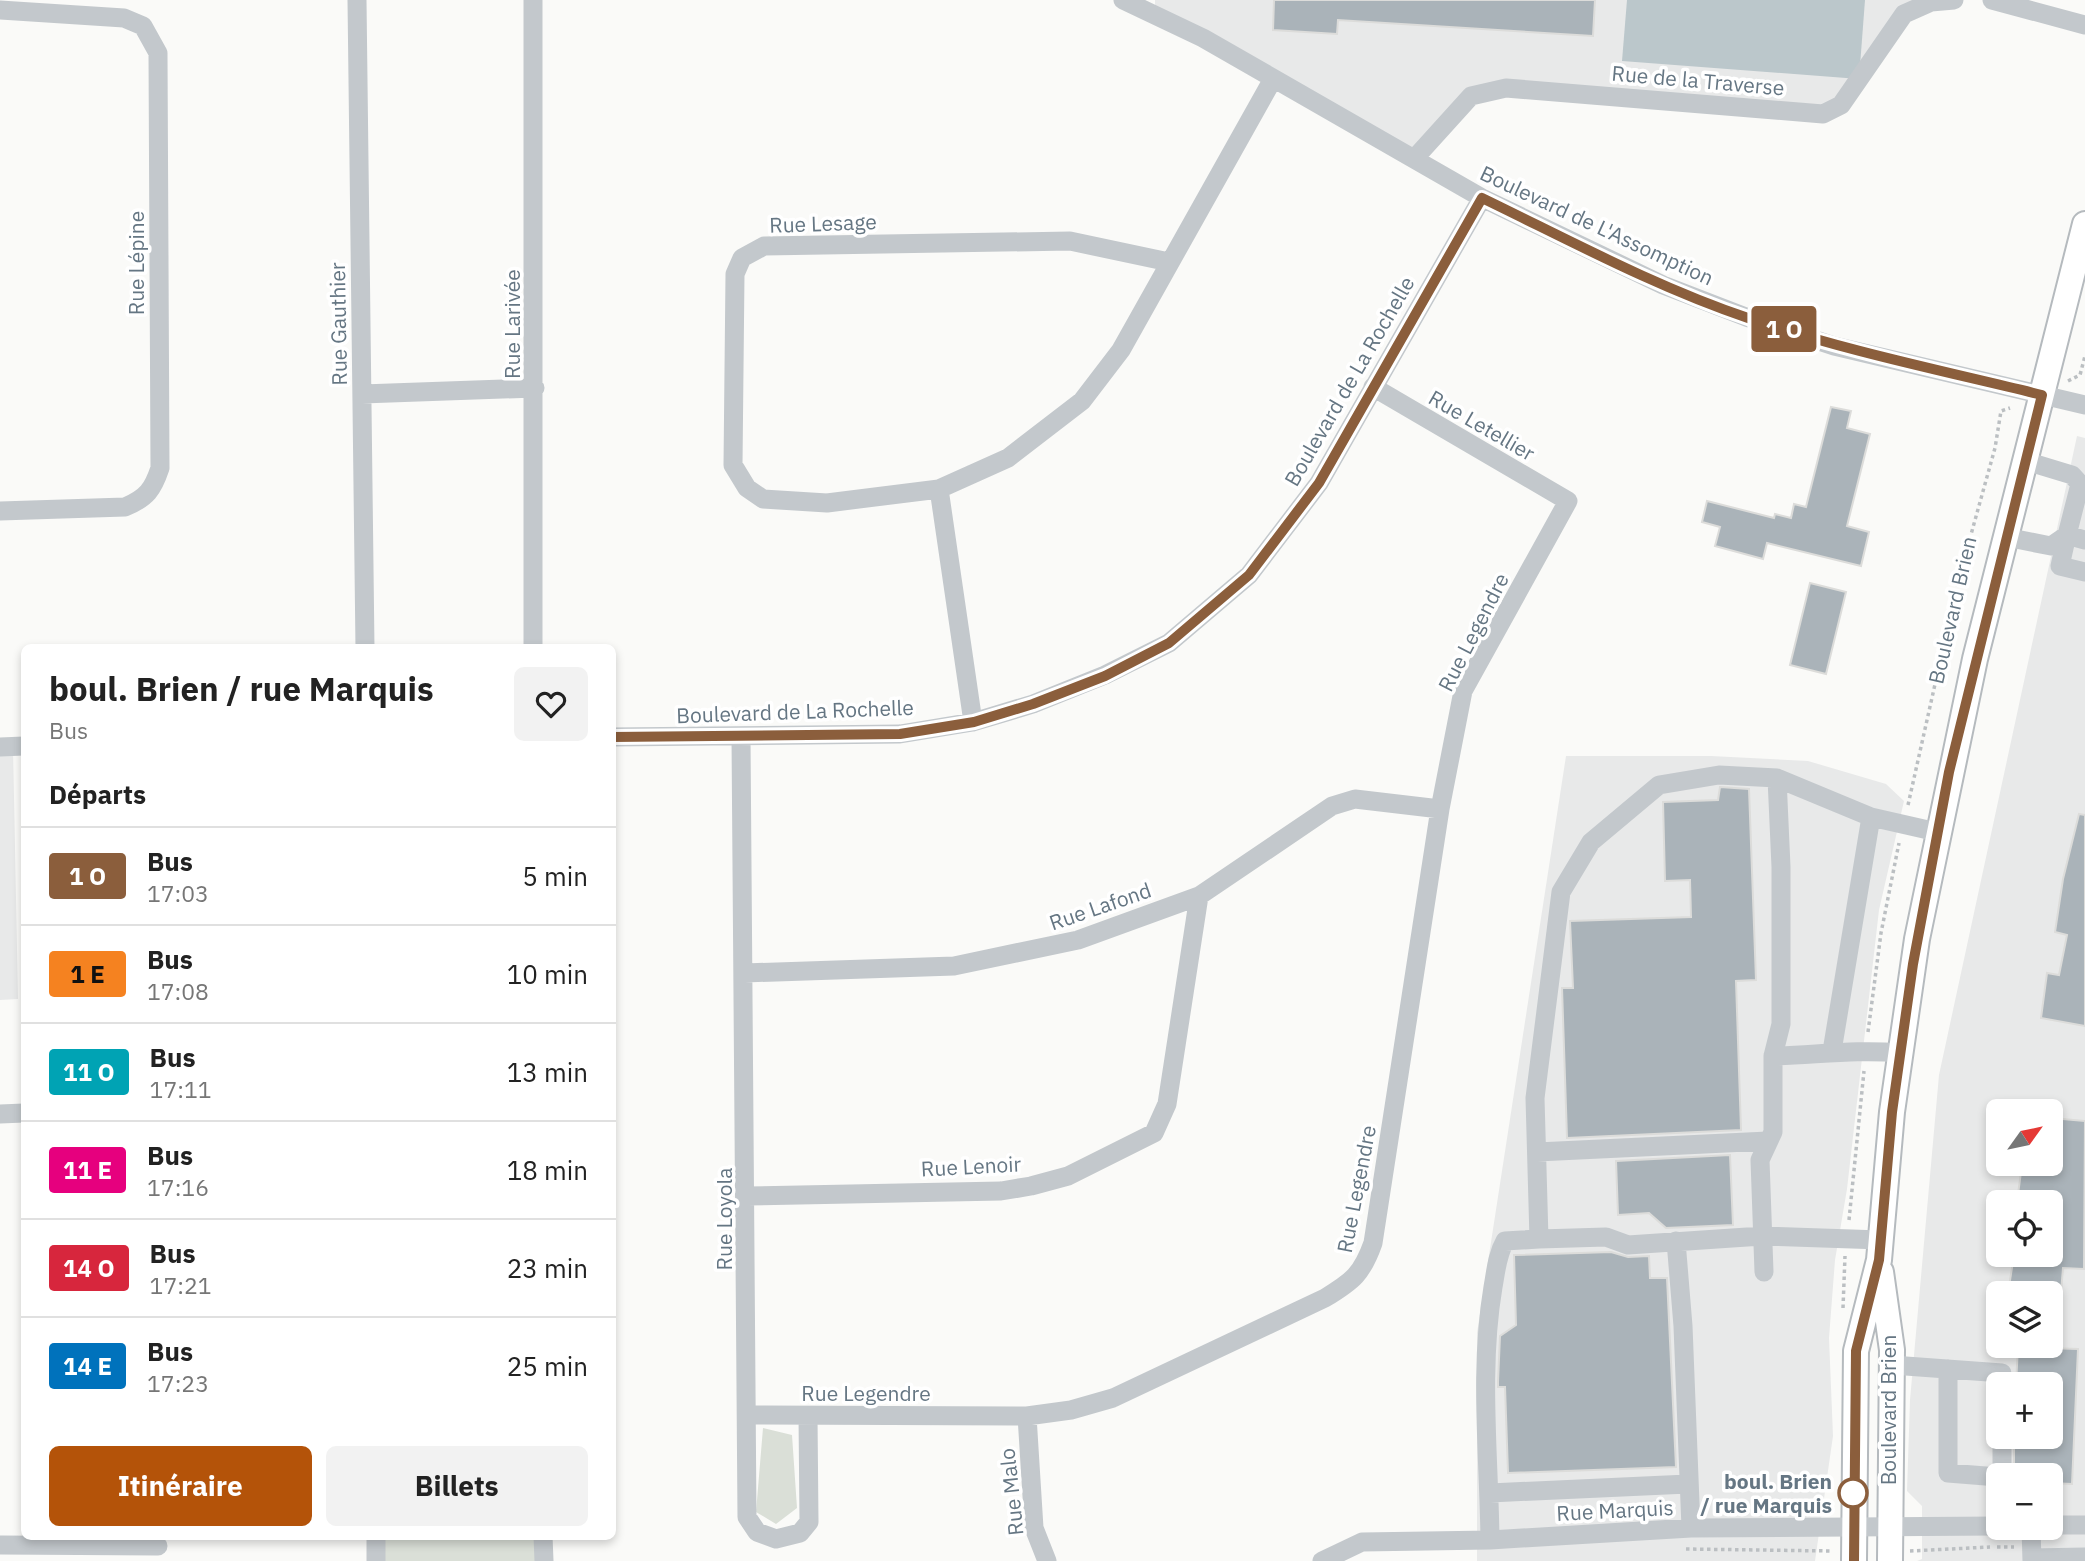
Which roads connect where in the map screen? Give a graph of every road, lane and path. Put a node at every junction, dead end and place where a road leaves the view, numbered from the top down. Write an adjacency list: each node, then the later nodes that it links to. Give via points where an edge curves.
1 (357, 0): 17 (street, Rue Gauthier)
2 (533, 0): 16 (street, Rue Larivée)
3 (1123, 0): 8 (street, Boulevard de L'Assomption, via 1203,38)
4 (1955, 0): 9 (street, Rue de la Traverse, via 1931,2 1904,14 1841,105 1823,114 1506,88 1471,96)
5 (1992, 0): 7 (street)
6 (0, 10): 25 (street, Rue Lépine, via 124,18 143,26 158,53 160,454 153,490 125,507)
7 (2085, 25)
8 (1273, 79): 9 (street, Boulevard de L'Assomption); 12 (street, Rue Lesage)
9 (1414, 159): 10 (street, Boulevard de L'Assomption)
10 (1482, 198): 15 (street, Boulevard de La Rochelle); 18 (street, Boulevard de L'Assomption, via 1663,285 1746,317 1834,345)
11 (2085, 224): 18 (main road, Boulevard Brien)
12 (1169, 261): 23 (street, Rue Lesage, via 1121,350 1082,401 1009,458); 23 (street, Rue Lesage, via 1070,241 764,246 742,258 735,274 733,465 747,488 763,499 827,503)
13 (2085, 356): 14 (path)
14 (2080, 374)
15 (1373, 387): 24 (street, Rue Letellier); 32 (street, Boulevard de La Rochelle, via 1319,483 1249,575 1169,643 1105,676)
16 (535, 388): 17 (street); 31 (street, Rue Larivée)
17 (362, 394): 30 (street, Rue Gauthier)
18 (2042, 395): 19 (street, Boulevard de L'Assomption); 21 (main road, Boulevard Brien)
19 (2085, 405)
20 (2001, 411): 39 (path, Boulevard Brien, via 1951,602)
21 (2026, 460): 22 (street); 27 (main road, Boulevard Brien)
22 (2083, 479): 26 (street)
23 (939, 489): 32 (street)
24 (1568, 501): 38 (street, Rue Legendre, via 1463,691)
25 (0, 511)
26 (2079, 511): 28 (street)
27 (2006, 537): 28 (street, via 2051,546); 41 (main road, Boulevard Brien)
28 (2076, 538): 29 (street, via 2060,566)
29 (2085, 572)
30 (365, 644)
31 (533, 644)
32 (974, 722): 34 (street, Boulevard de La Rochelle, via 900,734)
33 (616, 737): 34 (street, Boulevard de La Rochelle)
34 (741, 737): 44 (street, Rue Loyola)
35 (21, 746): 36 (street)
36 (0, 747)
37 (1777, 778): 40 (street); 48 (street, via 1781,1024); 53 (street, via 1719,775 1660,785 1591,842 1561,892 1535,1098)
38 (1440, 809): 43 (street, Rue Lafond, via 1355,800 1332,806); 66 (street, Rue Legendre, via 1373,1242 1365,1266 1352,1282 1325,1298 1150,1383 1071,1410)
39 (1907, 809)
40 (1871, 817): 41 (street); 46 (street)
41 (1937, 832): 47 (main road, Boulevard Brien)
42 (1901, 838): 45 (path, via 1881,933)
43 (1199, 896): 44 (street, Rue Lafond, via 1077,940 954,966); 54 (street, Rue Lenoir, via 1167,1104 1154,1133 1068,1176 1001,1191)
44 (745, 973): 54 (street, Rue Loyola)
45 (1868, 1037)
46 (1832, 1051): 47 (street); 48 (street)
47 (1900, 1054): 59 (main road, Boulevard Brien)
48 (1773, 1056): 52 (street, via 1773,1132)
49 (1865, 1065): 55 (path)
50 (21, 1113): 51 (street)
51 (0, 1114)
52 (1768, 1141): 53 (street); 56 (street, via 1760,1160)
53 (1537, 1152): 57 (street)
54 (747, 1196): 64 (street, Rue Loyola)
55 (1849, 1217)
56 (1762, 1236): 58 (street); 59 (street); 60 (street)
57 (1539, 1239): 58 (street, via 1606,1237 1628,1245); 69 (street, via 1505,1241 1499,1251 1486,1363)
58 (1676, 1241): 68 (street)
59 (1880, 1250): 61 (main road, Boulevard Brien); 73 (main road, Boulevard Brien, via 1856,1351)
60 (1764, 1272)
61 (1892, 1365): 62 (street); 74 (main road, Boulevard Brien)
62 (1948, 1368): 63 (street); 67 (street, via 1948,1473)
63 (1991, 1372)
64 (748, 1415): 65 (street, Rue Legendre); 65 (street, Rue Loyola, via 747,1517 757,1532 776,1539 800,1533 809,1522)
65 (808, 1416): 66 (street, Rue Legendre)
66 (1027, 1416): 89 (street, Rue Malo, via 1034,1528)
67 (1986, 1475)
68 (1688, 1484): 69 (street); 75 (street)
69 (1490, 1493): 78 (street)
70 (2063, 1525): 71 (street)
71 (2085, 1525)
72 (1986, 1526): 74 (street, Rue Marquis)
73 (1853, 1527): 74 (street, Rue Marquis); 75 (street, Rue Marquis); 91 (main road, Boulevard Brien)
74 (1888, 1527): 84 (main road, Boulevard Brien)
75 (1691, 1528): 78 (street, Rue Marquis)
76 (376, 1540): 87 (street)
77 (543, 1540): 88 (street)
78 (1490, 1540): 83 (street, Rue Marquis)
79 (2031, 1540): 86 (street)
80 (0, 1545): 82 (street)
81 (2009, 1547): 84 (path, via 1918,1549)
82 (158, 1548)
83 (1362, 1552): 90 (street, Rue Marquis)
84 (1897, 1557)
85 (2085, 1557): 86 (street)
86 (2032, 1560)
87 (376, 1561)
88 (544, 1561)
89 (1047, 1561)
90 (1322, 1561)
91 (1854, 1561)

